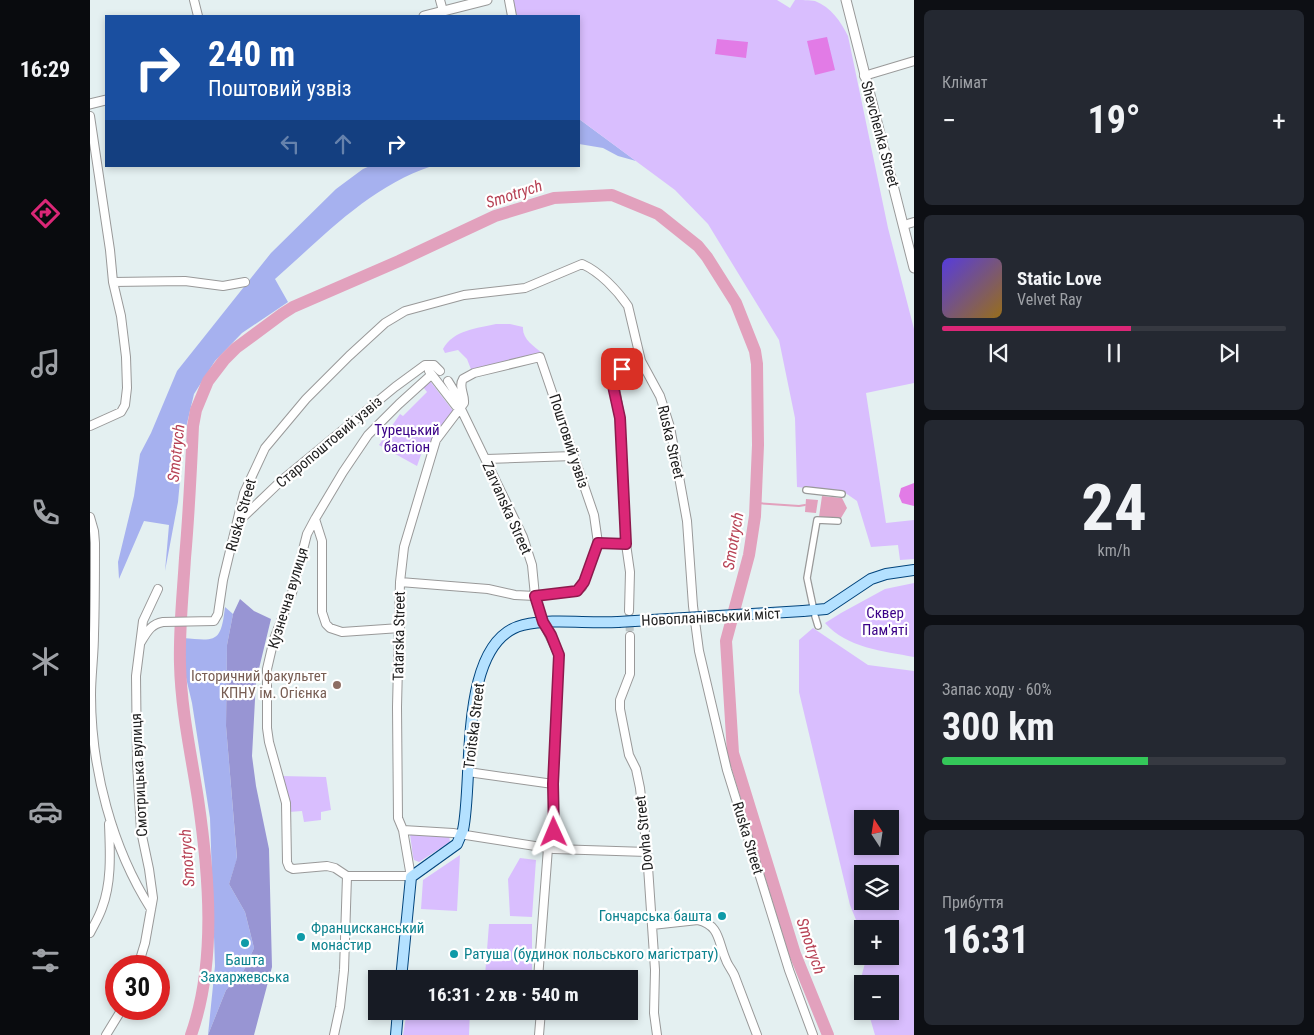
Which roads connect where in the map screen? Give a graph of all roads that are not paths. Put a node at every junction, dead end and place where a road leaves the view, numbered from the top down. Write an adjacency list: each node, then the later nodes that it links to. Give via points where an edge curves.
1 (194, 0): 7 (street)
2 (440, 0): 6 (street)
3 (486, 0): 6 (street)
4 (509, 0): 9 (street)
5 (846, 0): 11 (street, Shevchenka Street)
6 (443, 11): 8 (street)
7 (198, 15)
8 (428, 15)
9 (512, 15)
10 (914, 61): 11 (street)
11 (864, 76): 16 (street, Shevchenka Street)
12 (105, 100): 13 (street)
13 (90, 104)
14 (90, 116): 18 (street)
15 (914, 222): 16 (street)
16 (904, 224): 17 (street, Shevchenka Street)
17 (914, 268)
18 (113, 282): 19 (street, via 185,282 216,286); 26 (street, via 124,340 126,400 121,412)
19 (245, 282)
20 (641, 361): 34 (street, Ruska Street, via 628,306 592,268 582,264 525,288 464,295 405,311 372,335 326,378 265,448 244,493); 36 (street, via 622,369 614,381 620,418); 72 (street, Ruska Street, via 660,396 670,427 687,521 697,639 704,680 727,770 789,970)
21 (425, 366): 22 (street, via 434,365); 23 (street); 34 (street, Старопоштовий узвіз, via 282,480)
22 (440, 371)
23 (431, 375): 25 (street); 32 (street, Кузнечна вулиця, via 368,435)
24 (448, 381): 25 (street, Zarvanska Street, via 461,402)
25 (460, 407): 27 (street, Поштовий узвіз, via 465,400 460,385 463,379 474,373 540,357); 28 (street, Zarvanska Street); 38 (street, Tatarska Street, via 436,440 404,547)
26 (90, 426)
27 (573, 456): 28 (street); 35 (street, Поштовий узвіз, via 594,516)
28 (486, 459): 40 (street, Zarvanska Street, via 524,537 532,565)
29 (806, 490): 30 (street)
30 (842, 494)
31 (90, 517): 50 (street, via 95,543 93,734)
32 (315, 519): 45 (street, via 322,540 322,612 326,624 342,632); 55 (street, Кузнечна вулиця, via 307,534 292,593 270,652 267,728 286,803 288,867 327,866)
33 (838, 521): 42 (street, via 817,520 808,578)
34 (237, 524): 47 (street, Ruska Street, via 214,621 156,623)
35 (598, 543): 36 (street); 40 (street, Поштовий узвіз, via 582,587 577,591)
36 (626, 544): 41 (street, via 630,572)
37 (914, 570): 42 (main road, Новопланівський міст, via 871,579 826,609)
38 (400, 582): 40 (street); 45 (street, Tatarska Street)
39 (158, 589): 47 (street, Смотрицька вулиця, via 143,622)
40 (535, 596): 43 (street, Zarvanska Street)
41 (629, 611)
42 (811, 613): 43 (main road, Новопланівський міст, bridge, via 618,622); 44 (street)
43 (543, 622): 48 (main road, Troitska Street, via 503,634 489,652 472,713); 49 (street, Zarvanska Street, via 559,655)
44 (818, 626)
45 (400, 628): 51 (street, Tatarska Street, via 398,818)
46 (630, 636): 54 (street, Dovha Street, via 631,666 620,700 621,716 640,788)
47 (141, 642): 57 (street, Смотрицька вулиця, via 136,699 137,763 141,831 152,887)
48 (468, 772): 49 (street); 52 (main road, Troitska Street)
49 (553, 784): 53 (street, Zarvanska Street)
50 (108, 814): 57 (street, via 119,847); 59 (street, via 110,854 107,889)
51 (403, 830): 52 (street); 56 (street, Tatarska Street)
52 (461, 835): 53 (street); 56 (main road, via 456,844)
53 (551, 848): 54 (street); 62 (street, Zarvanska Street)
54 (647, 852): 58 (street, Dovha Street)
55 (346, 876): 56 (street); 67 (street, via 344,970)
56 (411, 878): 61 (main road)
57 (151, 909): 60 (street, Смотрицька вулиця)
58 (652, 924): 70 (street, Dovha Street); 71 (street, via 698,920 713,927)
59 (90, 933)
60 (141, 955)
61 (402, 970)
62 (539, 970)
63 (115, 1020): 66 (street)
64 (397, 1020): 68 (main road)
65 (540, 1020): 69 (street)
66 (106, 1035)
67 (334, 1035)
68 (396, 1035)
69 (539, 1035)
70 (657, 1035)
71 (757, 1035)
72 (813, 1035)

